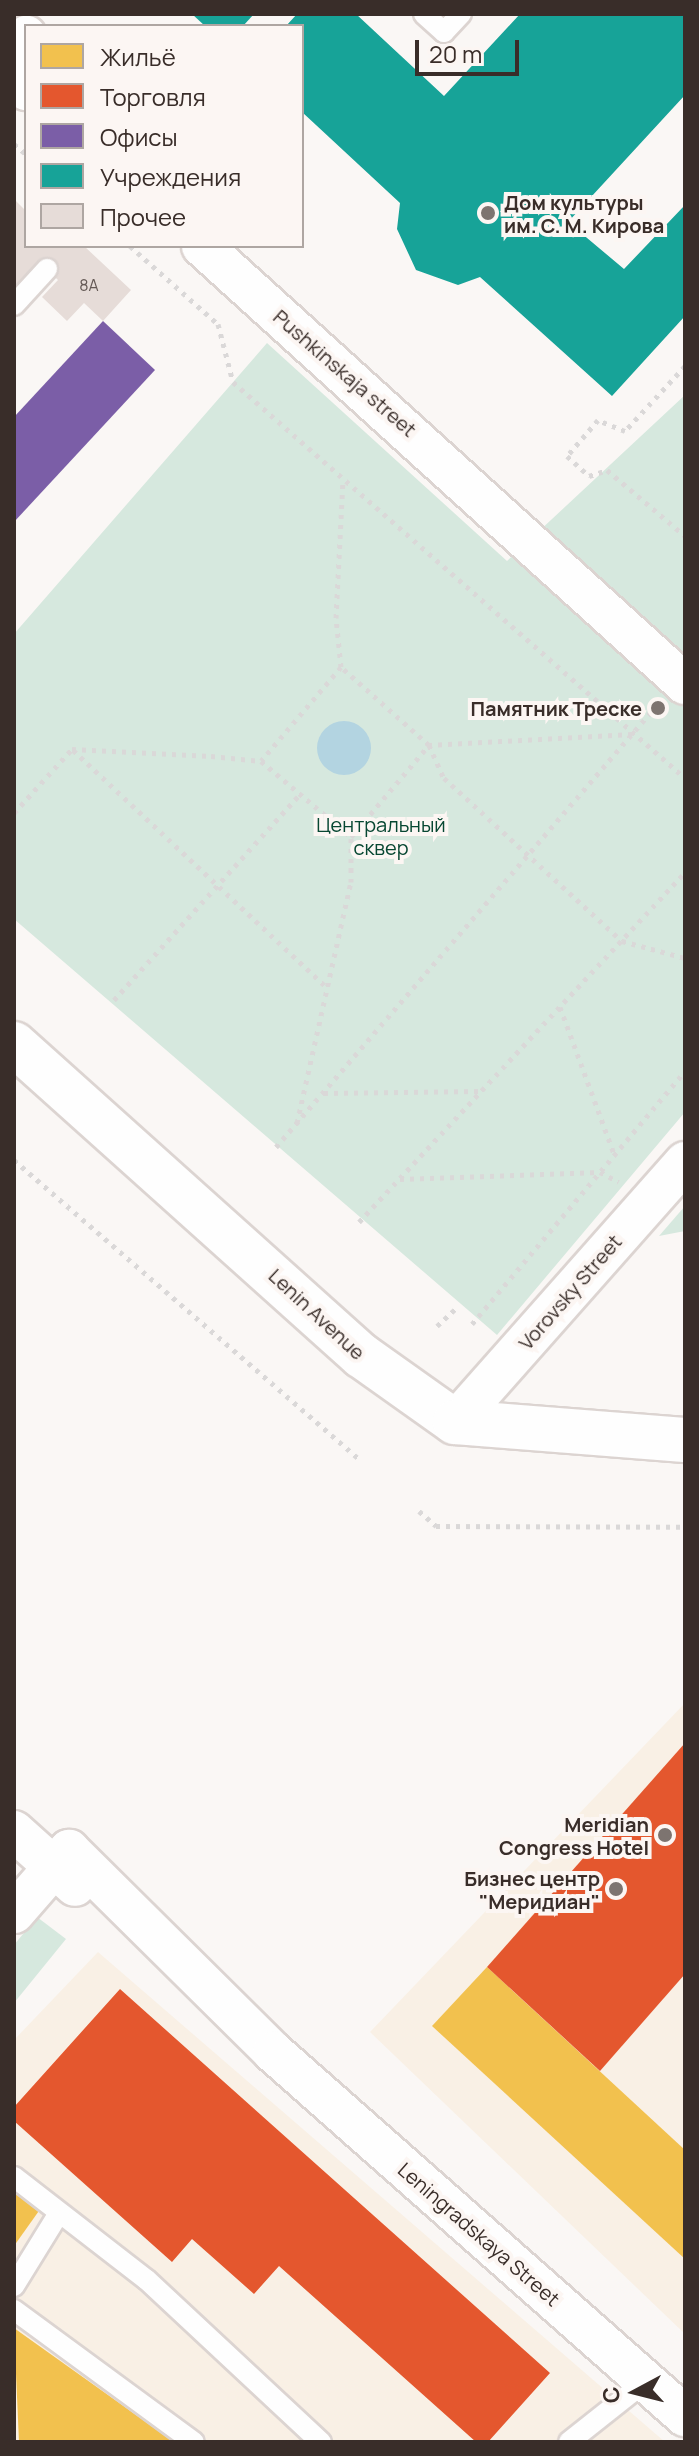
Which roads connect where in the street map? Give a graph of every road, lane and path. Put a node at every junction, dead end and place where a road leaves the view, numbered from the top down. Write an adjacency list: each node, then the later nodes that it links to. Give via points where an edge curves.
1 (424, 14): 2 (lane, via 444,32)
2 (461, 14)
3 (132, 248): 8 (path, via 218,324 233,382)
4 (204, 248): 13 (street, Pushkinskaja street, via 489,500)
5 (47, 269): 6 (lane)
6 (14, 305)
7 (685, 366): 9 (path, via 625,431 598,420 567,456 589,476 607,470)
8 (343, 481): 12 (path, via 336,618); 14 (path)
9 (673, 525): 10 (path); 11 (path)
10 (685, 525)
11 (685, 536)
12 (341, 667): 15 (path); 17 (path)
13 (682, 680): 14 (path)
14 (633, 734): 15 (path); 18 (path); 22 (path)
15 (429, 745): 21 (path); 22 (path, via 444,778)
16 (72, 749): 17 (path); 20 (path); 24 (path)
17 (261, 761): 19 (path)
18 (685, 778)
19 (300, 794): 21 (path); 24 (path)
20 (14, 813)
21 (351, 837): 27 (path, via 351,882)
22 (532, 854): 25 (path); 33 (path)
23 (685, 873): 25 (path)
24 (219, 887): 27 (path); 28 (path)
25 (622, 941): 26 (path); 29 (path)
26 (685, 958)
27 (327, 988): 34 (path)
28 (114, 1000)
29 (560, 1007): 32 (path); 36 (path)
30 (14, 1044): 46 (main road, Lenin Avenue, via 362,1356)
31 (685, 1071): 36 (path)
32 (482, 1091): 33 (path); 40 (path)
33 (324, 1093): 34 (path)
34 (297, 1124): 35 (path)
35 (276, 1147)
36 (614, 1155): 39 (path)
37 (14, 1160): 48 (path)
38 (685, 1162): 41 (street, Vorovsky Street)
39 (600, 1172): 40 (path); 41 (path); 44 (path)
40 (400, 1179): 42 (path)
41 (651, 1200): 46 (street, Vorovsky Street)
42 (359, 1222)
43 (456, 1308): 45 (path)
44 (472, 1324)
45 (437, 1326)
46 (455, 1422): 47 (main road)
47 (685, 1440)
48 (361, 1461)
49 (419, 1511): 50 (path, via 436,1526)
50 (685, 1527)
51 (14, 1831): 52 (street, Leningradskaya Street)
52 (62, 1858): 53 (street); 58 (street, Leningradskaya Street)
53 (14, 1913)
54 (14, 2177): 55 (lane)
55 (59, 2213): 56 (lane); 61 (lane, via 147,2280)
56 (14, 2286)
57 (14, 2310): 60 (lane)
58 (646, 2381): 59 (street, Leningradskaya Street); 62 (lane)
59 (685, 2416)
60 (194, 2442)
61 (321, 2442)
62 (569, 2442)

